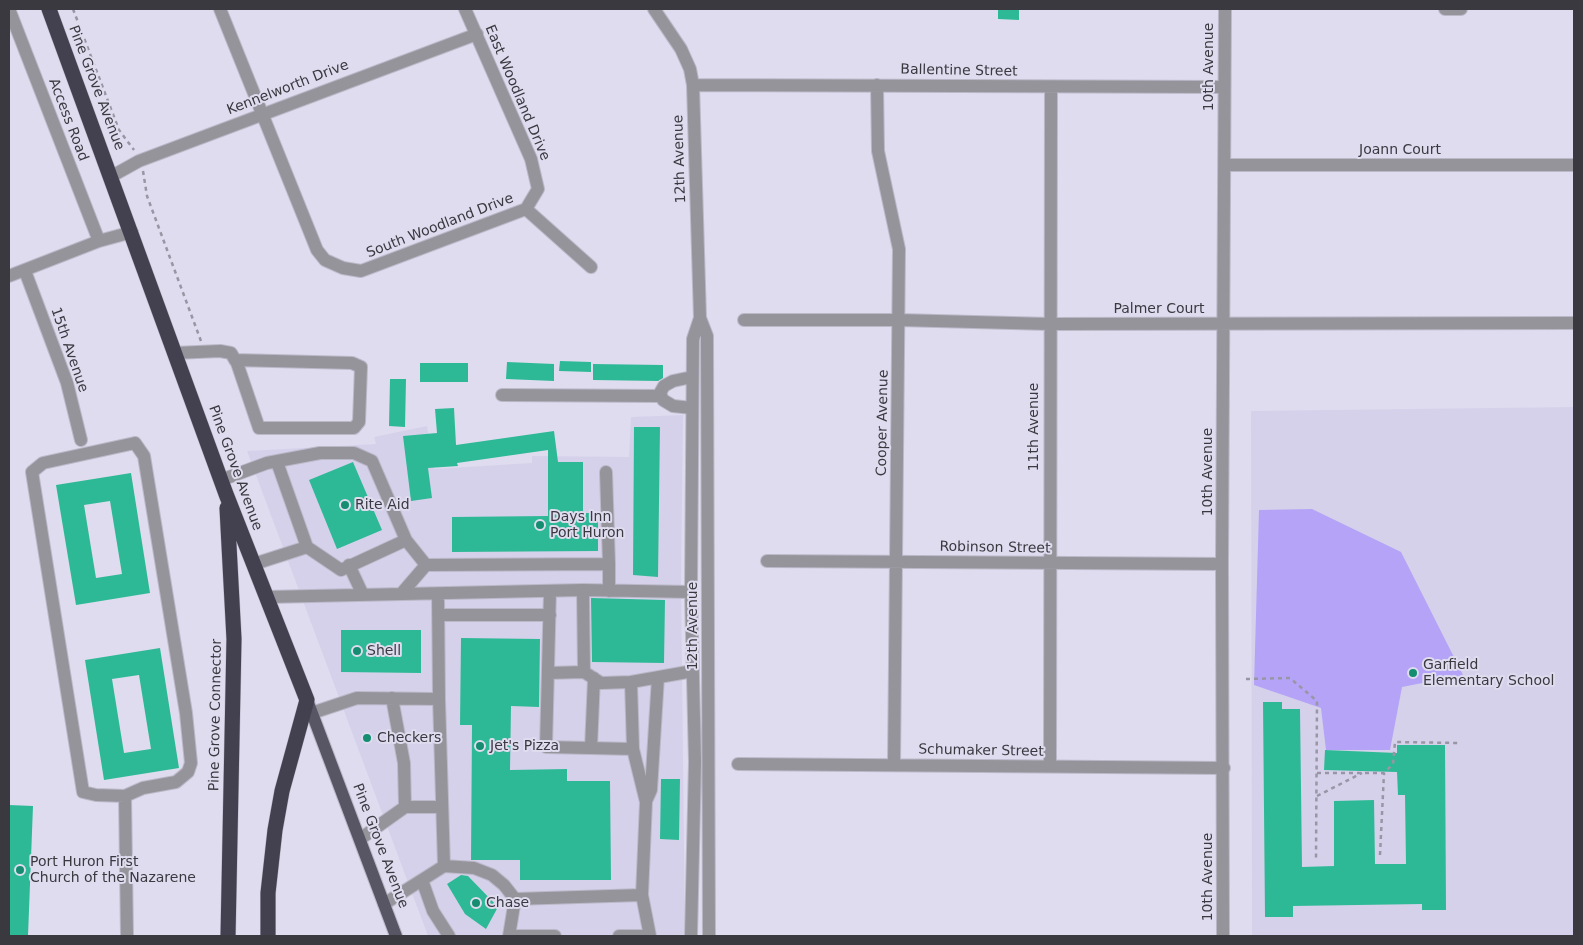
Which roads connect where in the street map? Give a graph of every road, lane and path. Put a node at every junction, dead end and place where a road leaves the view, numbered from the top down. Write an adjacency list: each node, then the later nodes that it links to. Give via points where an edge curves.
1 (9, 9): 23 (street, Access Road)
2 (49, 9): 19 (highway, Pine Grove Avenue)
3 (74, 9): 16 (path, via 119,130)
4 (220, 9): 15 (street)
5 (465, 9): 10 (street, East Woodland Drive)
6 (654, 9): 11 (street, 12th Avenue, via 681,49)
7 (1225, 9): 14 (street, 10th Avenue)
8 (1445, 9): 9 (street)
9 (1461, 9)
10 (477, 34): 15 (street, Kennelworth Drive); 20 (street, East Woodland Drive, via 531,159)
11 (693, 85): 12 (street, Ballentine Street); 27 (street, 12th Avenue)
12 (877, 85): 13 (street, Ballentine Street); 29 (street, Cooper Avenue, via 878,151 899,249)
13 (1051, 87): 14 (street, Ballentine Street); 31 (street, 11th Avenue)
14 (1224, 87): 17 (street, 10th Avenue)
15 (262, 114): 16 (street, Kennelworth Drive); 21 (street, South Woodland Drive, via 317,250 325,260 334,264 361,271)
16 (139, 161): 19 (street, Kennelworth Drive); 33 (path, via 147,196)
17 (1225, 165): 18 (street, Joann Court); 32 (street, 10th Avenue)
18 (1574, 165)
19 (112, 176): 22 (highway, Pine Grove Avenue)
20 (538, 189): 21 (street, South Woodland Drive)
21 (526, 209): 24 (street)
22 (132, 232): 23 (street); 34 (highway, Pine Grove Avenue)
23 (99, 241): 25 (street)
24 (591, 267)
25 (25, 271): 26 (street); 40 (street, 15th Avenue, via 67,383)
26 (9, 276)
27 (700, 318): 36 (street, 12th Avenue, via 692,340); 106 (street, 12th Avenue, via 707,336)
28 (744, 320): 29 (street, Palmer Court)
29 (899, 320): 31 (street, Palmer Court); 47 (street, Cooper Avenue)
30 (1574, 323): 32 (street, Palmer Court)
31 (1049, 324): 32 (street, Palmer Court); 50 (street, 11th Avenue)
32 (1224, 324): 51 (street, 10th Avenue)
33 (205, 352): 34 (street); 35 (street, via 231,353)
34 (175, 353): 43 (highway, Pine Grove Avenue)
35 (235, 360): 35 (street, via 260,428 354,428 359,422 360,367 352,363)
36 (692, 377): 38 (street, via 664,386); 39 (street, 12th Avenue)
37 (502, 395): 38 (street)
38 (661, 396): 39 (street, via 673,406)
39 (692, 408): 57 (street, 12th Avenue)
40 (81, 440)
41 (277, 462): 43 (street); 44 (street, via 320,453 354,453 372,461); 45 (street)
42 (606, 472): 49 (street)
43 (224, 487): 48 (highway, Pine Grove Avenue); 97 (highway, Pine Grove Connector, via 234,639)
44 (406, 540): 52 (street); 53 (street)
45 (307, 547): 48 (street); 52 (street, via 340,570)
46 (767, 561): 47 (street, Robinson Street)
47 (896, 562): 50 (street, Robinson Street); 77 (street, Cooper Avenue)
48 (254, 564): 61 (highway, Pine Grove Avenue)
49 (609, 564): 53 (street); 56 (street)
50 (1049, 564): 51 (street, Robinson Street); 78 (street, 11th Avenue)
51 (1222, 564): 79 (street, 10th Avenue)
52 (349, 565): 60 (street)
53 (426, 565): 58 (street)
54 (582, 590): 55 (street); 56 (street); 66 (street)
55 (550, 591): 59 (street); 63 (street)
56 (609, 591): 57 (street)
57 (691, 592): 64 (street, 12th Avenue)
58 (401, 594): 59 (street); 60 (street)
59 (438, 594): 62 (street)
60 (363, 595): 61 (street)
61 (267, 598): 72 (highway, Pine Grove Avenue)
62 (438, 615): 63 (street); 71 (street)
63 (550, 615): 65 (street)
64 (693, 671): 67 (street); 105 (street, 12th Avenue, via 695,762)
65 (548, 672): 66 (street); 74 (street, via 546,747)
66 (589, 675): 69 (street, via 601,683); 74 (street)
67 (658, 677): 69 (street); 85 (street, via 650,790)
68 (1246, 679): 80 (path, via 1290,678 1317,701)
69 (631, 682): 75 (street)
70 (392, 698): 71 (street); 72 (street, via 358,698); 86 (street, via 404,763)
71 (439, 699): 87 (street)
72 (310, 706): 88 (main road, Pine Grove Avenue); 98 (highway, via 282,791 268,893)
73 (1461, 744): 82 (path, via 1395,742 1393,764)
74 (591, 748): 75 (street)
75 (633, 749): 85 (street)
76 (738, 764): 77 (street, Schumaker Street)
77 (894, 765): 78 (street, Schumaker Street)
78 (1050, 766): 79 (street, Schumaker Street)
79 (1224, 768): 107 (street, 10th Avenue)
80 (1317, 773): 81 (path); 84 (path)
81 (1363, 773): 82 (path); 84 (path)
82 (1384, 773): 89 (path)
83 (126, 796): 83 (street, via 83,792 32,472 43,463 135,443 144,456 186,713 191,763 188,772 176,782 143,788); 96 (street)
84 (1316, 796): 90 (path)
85 (646, 802): 93 (street)
86 (405, 807): 87 (street); 88 (street)
87 (442, 807): 91 (street)
88 (360, 839): 95 (main road, Pine Grove Avenue)
89 (1380, 856)
90 (1316, 858)
91 (444, 866): 92 (street); 94 (street, via 474,868 492,875)
92 (422, 880): 95 (street); 100 (street, via 433,911)
93 (642, 895): 94 (street); 104 (street)
94 (515, 899): 101 (street)
95 (384, 904): 99 (main road, Pine Grove Avenue)
96 (127, 936)
97 (228, 936)
98 (268, 936)
99 (396, 936)
100 (449, 936)
101 (509, 936): 102 (street)
102 (555, 936)
103 (619, 936): 104 (street)
104 (650, 936)
105 (691, 936)
106 (709, 936)
107 (1223, 936)

